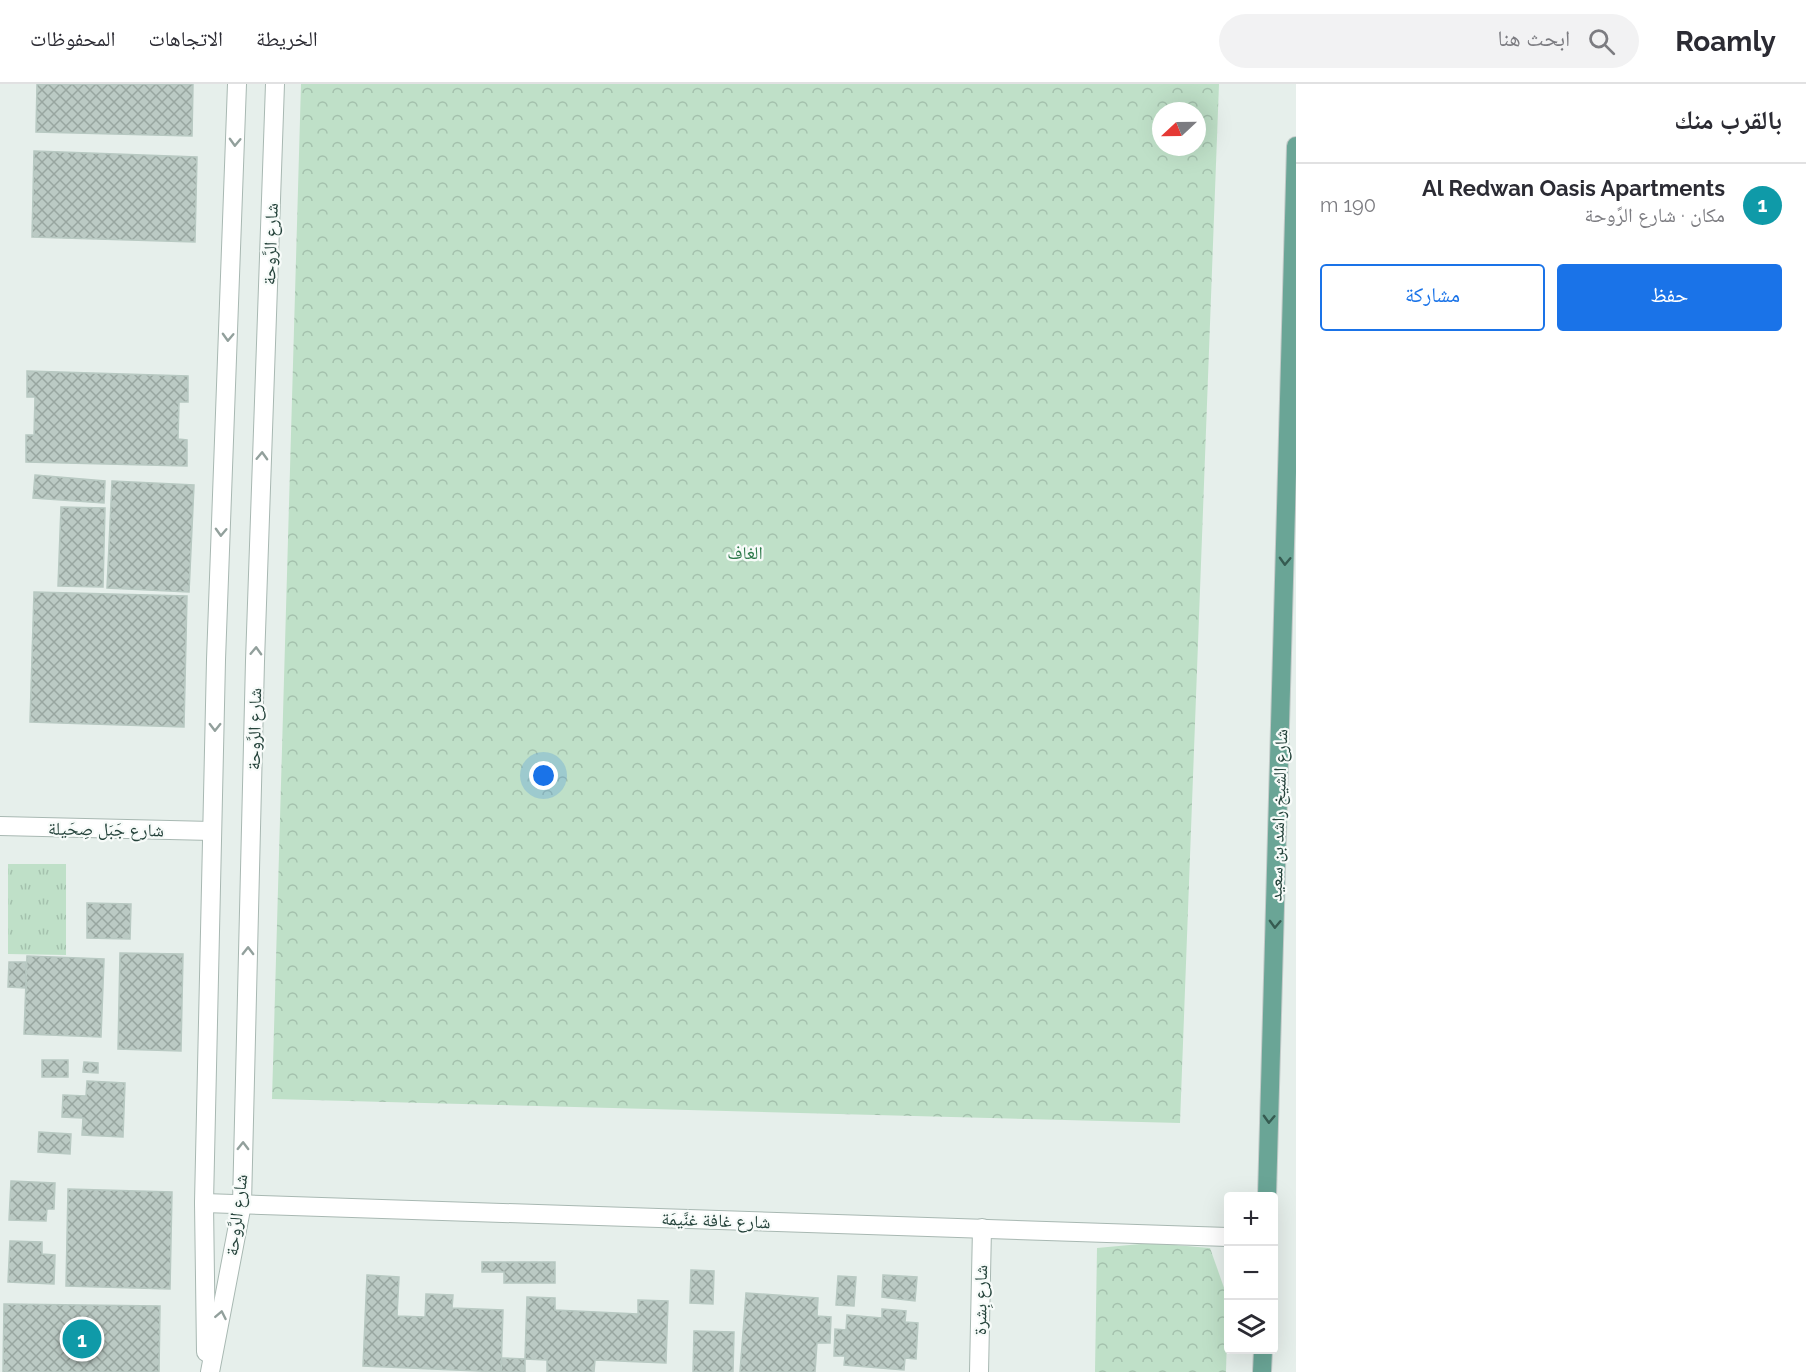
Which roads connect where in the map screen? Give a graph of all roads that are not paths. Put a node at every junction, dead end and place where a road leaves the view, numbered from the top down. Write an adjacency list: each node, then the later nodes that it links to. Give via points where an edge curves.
1 (237, 84): 5 (street, شارع الرَّوحة, one-way to 5)
2 (275, 84): 8 (street, شارع الرَّوحة, one-way to 2)
3 (1296, 146): 6 (main road, شارع الشيخ راشد بن سعيد, one-way to 6)
4 (0, 826): 5 (street, شارع جَبَل صِحَيلة)
5 (212, 831): 7 (street, شارع الرَّوحة)
6 (1267, 1192)
7 (204, 1203): 8 (street, شارع غافة غنَّيمَة); 12 (street, شارع الرَّوحة)
8 (242, 1204): 9 (street, شارع غافة غنَّيمَة); 12 (street, شارع الرَّوحة, one-way to 8)
9 (982, 1228): 10 (street, شارع غافة غنَّيمَة); 13 (street, شارع بِشرة)
10 (1224, 1237)
11 (1263, 1354): 14 (main road)
12 (208, 1372)
13 (979, 1372)
14 (1262, 1372)

